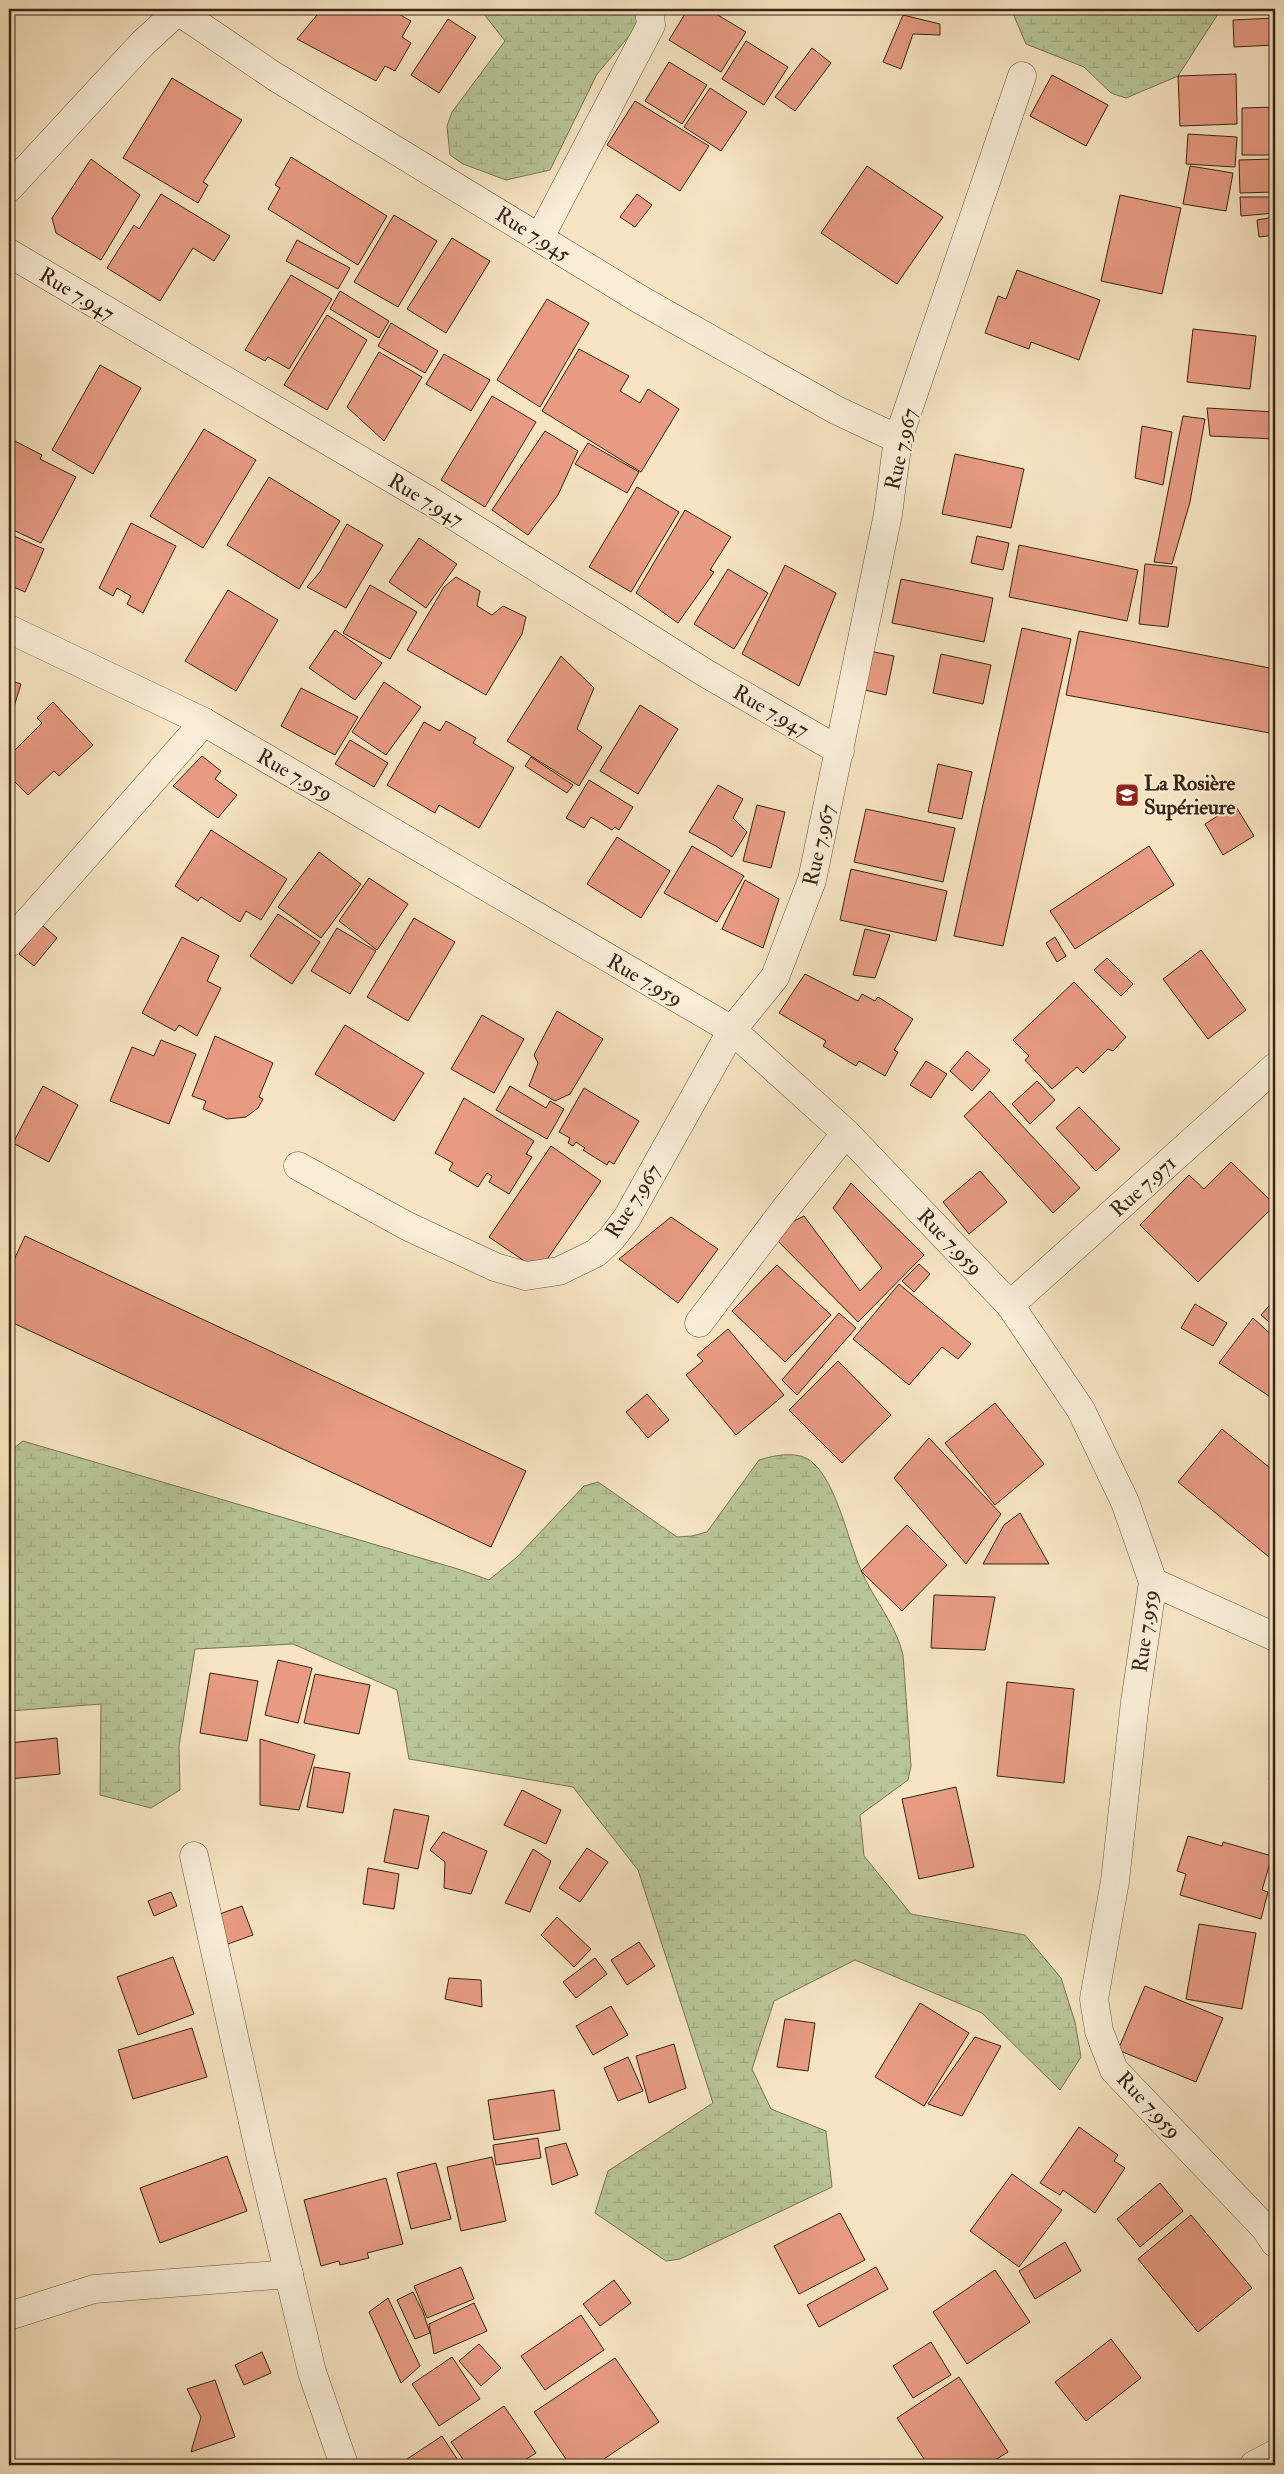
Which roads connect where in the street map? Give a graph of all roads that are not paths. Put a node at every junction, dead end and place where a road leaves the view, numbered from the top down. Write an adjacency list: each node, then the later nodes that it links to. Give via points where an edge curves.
1 (649, 9): 5 (street, via 650,25)
2 (179, 10): 4 (street, via 142,44); 5 (street, Rue 7.945, via 274,76)
3 (1022, 76): 7 (street, Rue 7.967)
4 (9, 188)
5 (540, 237): 7 (street, Rue 7.945, via 641,300 819,401)
6 (9, 253): 10 (street, Rue 7.947, via 430,502 707,674)
7 (898, 439): 10 (street, Rue 7.967, via 888,514)
8 (9, 629): 9 (street, Rue 7.959)
9 (204, 722): 11 (street); 12 (street, Rue 7.959)
10 (840, 751): 12 (street, Rue 7.967, via 812,880 799,917 774,977)
11 (9, 943)
12 (732, 1030): 14 (street, Rue 7.959); 15 (street, Rue 7.967, via 627,1218 596,1253 559,1271 526,1276 495,1267 407,1226)
13 (1275, 1067): 16 (street, Rue 7.971)
14 (846, 1133): 16 (street, Rue 7.959); 17 (street)
15 (298, 1166)
16 (1010, 1304): 18 (street, Rue 7.959, via 1080,1410 1125,1502)
17 (699, 1323)
18 (1153, 1582): 19 (street); 21 (street, Rue 7.959, via 1135,1702 1115,1881 1094,1999 1100,2031 1114,2070 1265,2228)
19 (1273, 1632)
20 (194, 1856): 22 (street)
21 (1275, 2243)
22 (289, 2274): 23 (street, via 94,2289); 25 (street, via 312,2372)
23 (9, 2316)
24 (1275, 2454): 26 (street)
25 (344, 2465)
26 (1254, 2465)

